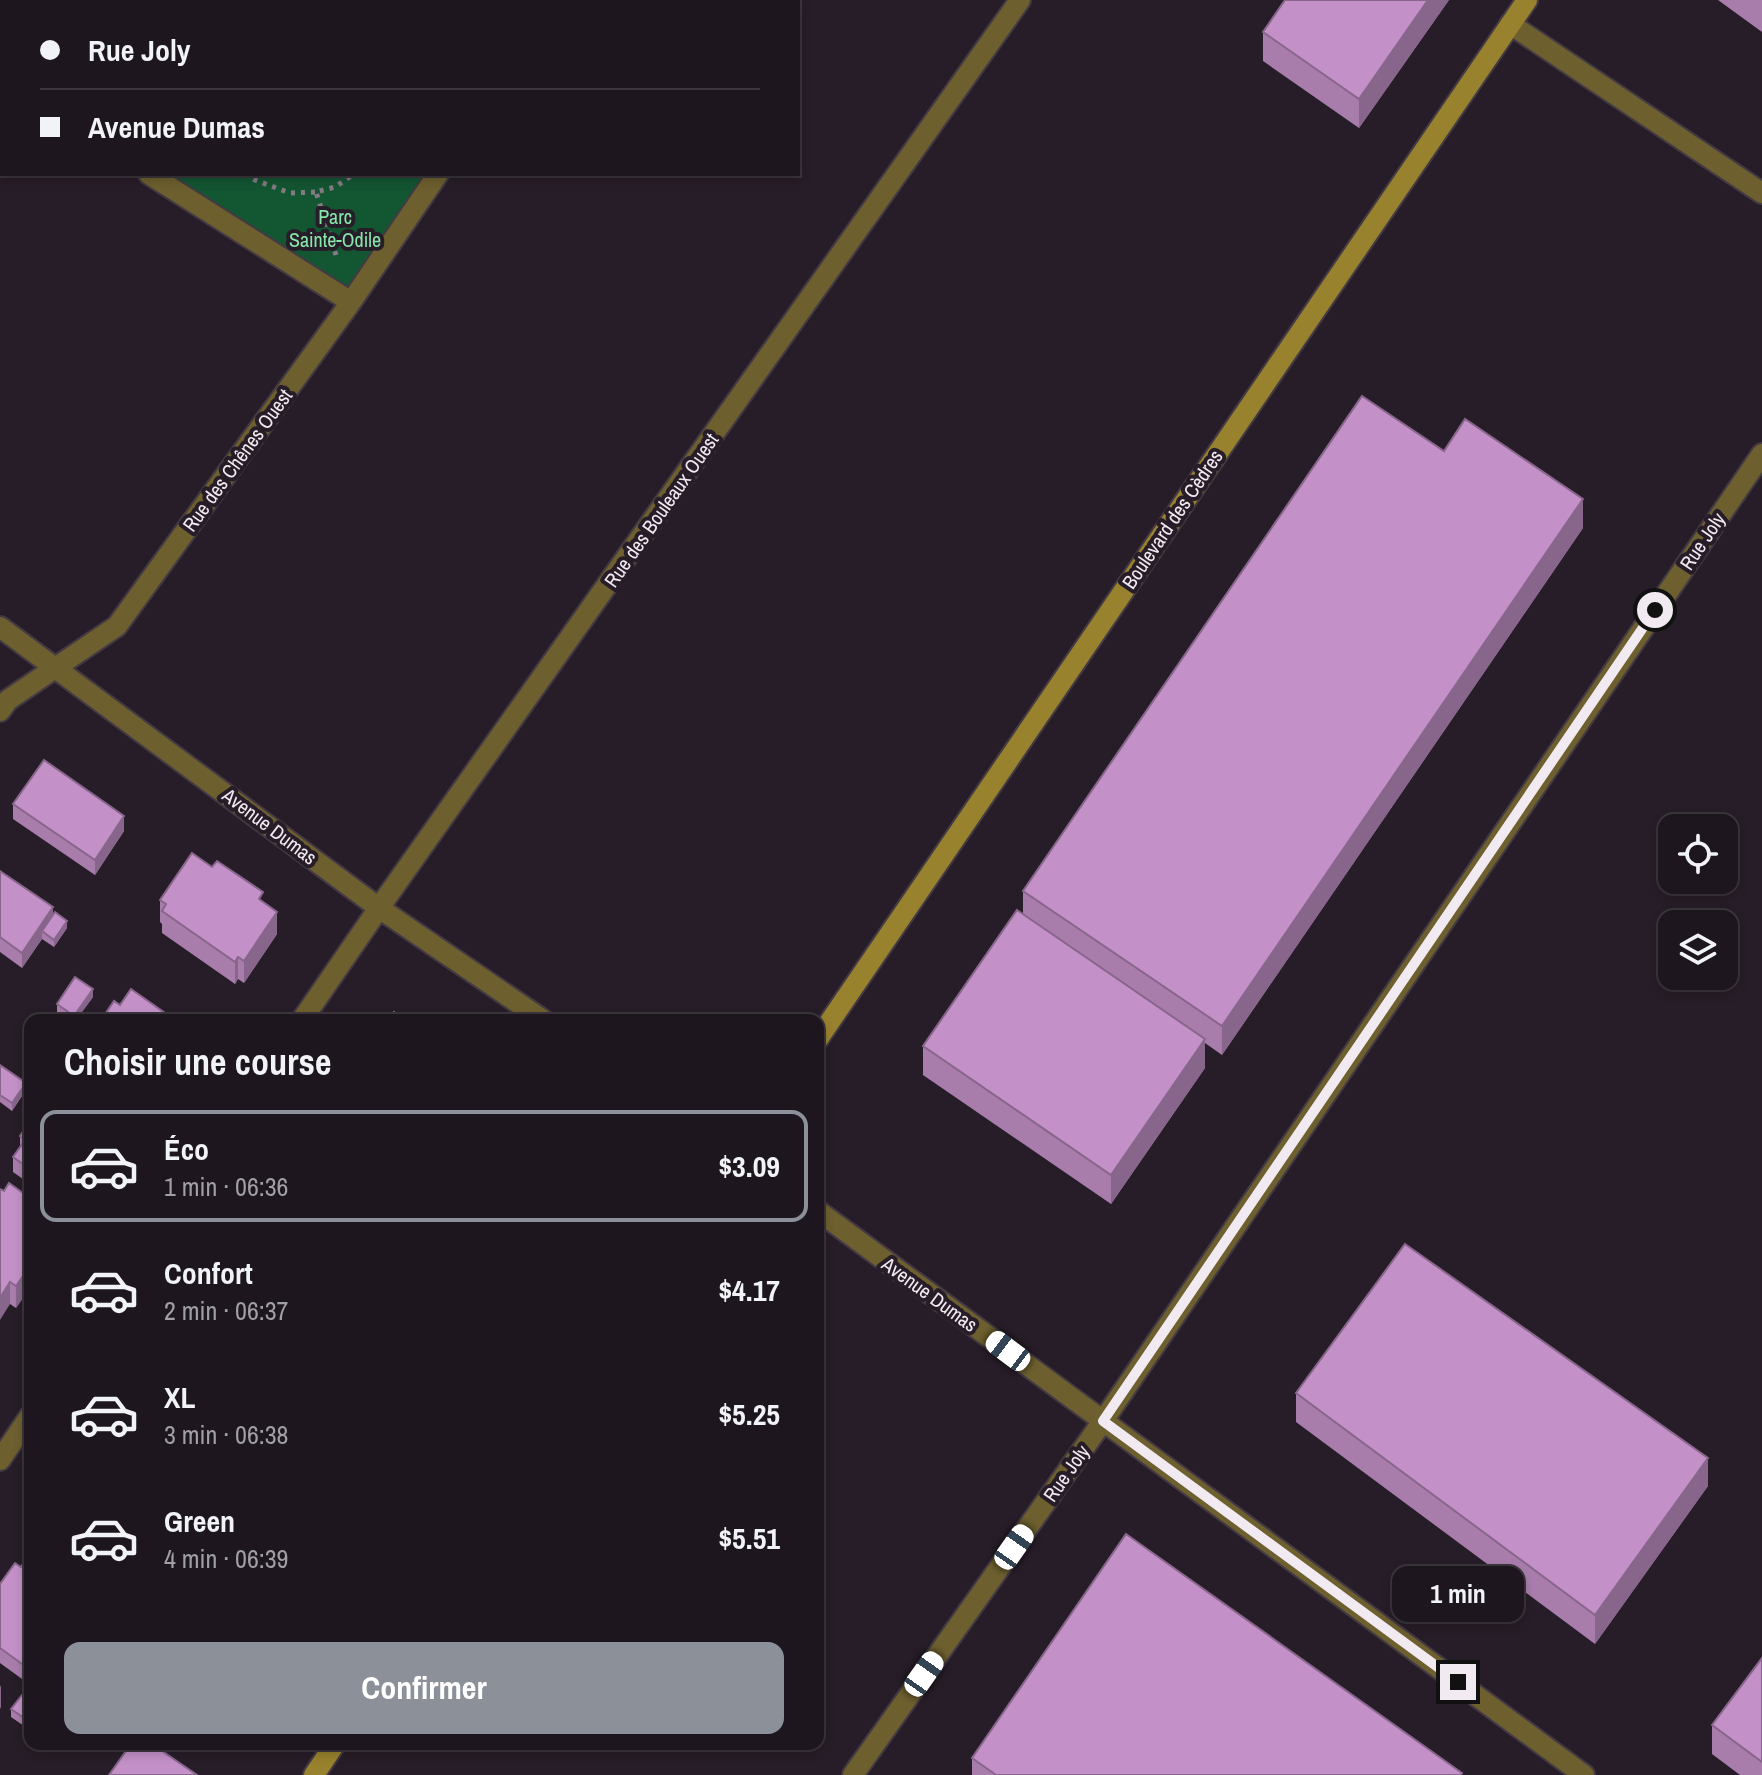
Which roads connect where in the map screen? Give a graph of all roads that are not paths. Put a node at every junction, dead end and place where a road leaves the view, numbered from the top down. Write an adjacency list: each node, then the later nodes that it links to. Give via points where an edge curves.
1 (1020, 0): 12 (street, Rue des Bouleaux Ouest)
2 (1527, 0): 3 (street, Boulevard des Cèdres)
3 (1510, 24): 6 (street); 15 (street, Boulevard des Cèdres)
4 (152, 176): 7 (street)
5 (437, 176): 7 (street, Rue des Chênes Ouest)
6 (1762, 193)
7 (351, 302): 10 (street, Rue des Chênes Ouest, via 117,626)
8 (1762, 454): 17 (street, Rue Joly)
9 (0, 627): 10 (street, Avenue Dumas)
10 (55, 667): 11 (street, Rue des Chênes Ouest); 12 (street, Avenue Dumas)
11 (0, 711)
12 (379, 908): 13 (street, Rue des Bouleaux Ouest); 14 (street, Avenue Dumas)
13 (306, 1014)
14 (534, 1014)
15 (824, 1030)
16 (824, 1215): 17 (street, Avenue Dumas)
17 (1103, 1421): 22 (street, Rue Joly); 23 (street, Avenue Dumas)
18 (24, 1425): 19 (street)
19 (0, 1460)
20 (331, 1750): 21 (street)
21 (314, 1775)
22 (853, 1775)
23 (1584, 1775)

